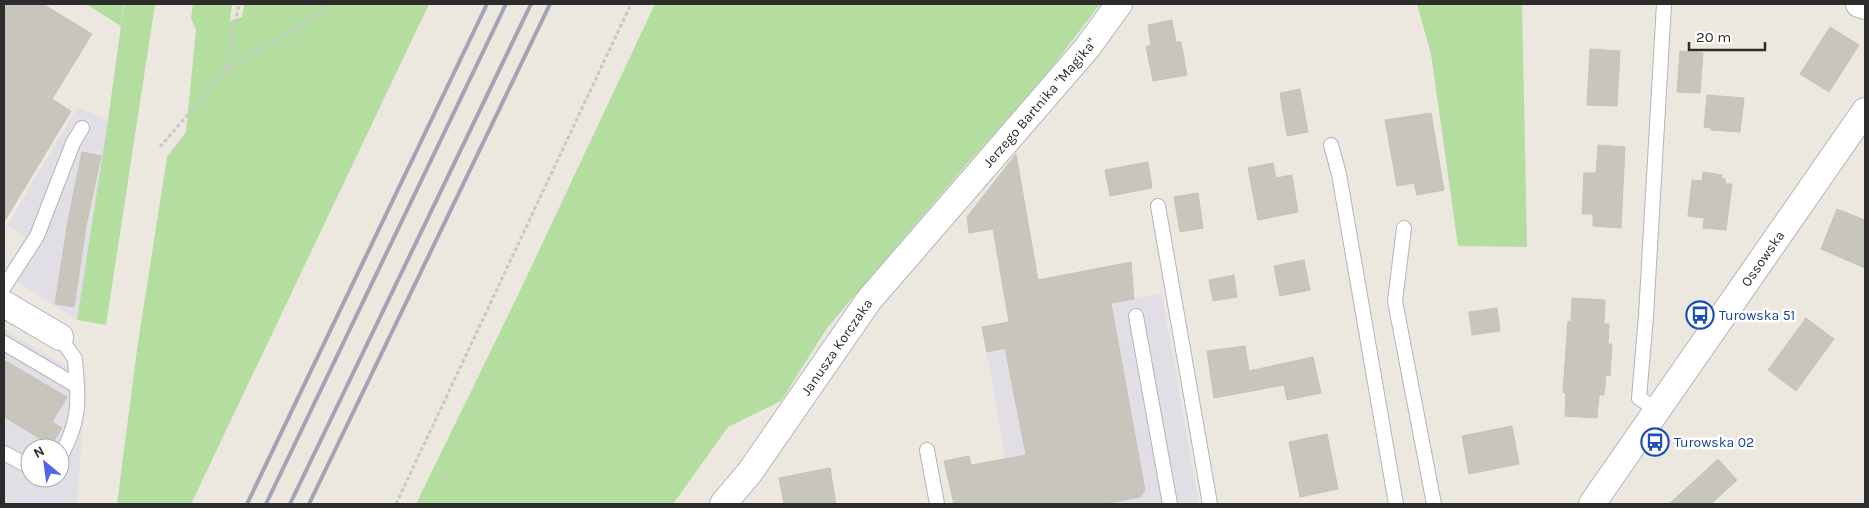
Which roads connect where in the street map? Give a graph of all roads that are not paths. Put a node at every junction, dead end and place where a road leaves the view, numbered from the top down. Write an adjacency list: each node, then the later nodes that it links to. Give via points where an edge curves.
1 (1119, 4): 8 (street, Jerzego Bartnika "Magika", via 1087,48)
2 (1664, 4): 17 (lane, via 1640,398)
3 (1859, 4): 4 (street)
4 (1865, 6)
5 (1865, 111): 17 (street, Ossowska)
6 (82, 128): 11 (lane, via 73,143 37,236)
7 (1331, 146): 26 (lane, via 1339,174)
8 (957, 196): 22 (street, Janusza Korczaka, via 869,300 750,472)
9 (1158, 206): 25 (lane)
10 (1404, 228): 27 (lane, via 1395,301)
11 (4, 287)
12 (4, 304): 14 (street)
13 (1136, 316): 24 (lane)
14 (60, 337): 16 (lane, via 75,359)
15 (4, 343): 16 (lane)
16 (77, 386): 18 (lane, via 78,406)
17 (1658, 411): 28 (street, Ossowska)
18 (70, 438)
19 (927, 450): 23 (lane)
20 (4, 453): 21 (lane)
21 (20, 462)
22 (723, 504)
23 (937, 504)
24 (1170, 504)
25 (1210, 504)
26 (1396, 504)
27 (1434, 504)
28 (1592, 504)

